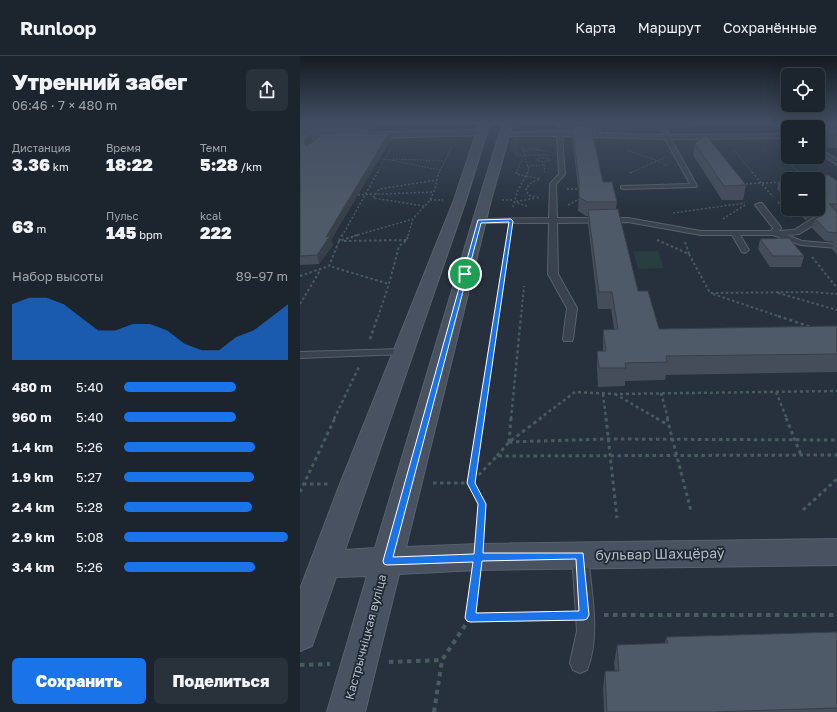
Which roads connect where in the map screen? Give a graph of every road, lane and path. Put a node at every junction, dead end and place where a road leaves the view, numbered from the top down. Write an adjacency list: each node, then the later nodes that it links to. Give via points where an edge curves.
1 (388, 153): 16 (path)
2 (448, 153): 17 (path)
3 (476, 153): 82 (main road)
4 (503, 153): 57 (main road, Кастрычніцкая вуліца)
5 (634, 153): 18 (path)
6 (675, 153): 31 (lane)
7 (786, 153): 25 (path, via 787,154 783,156)
8 (825, 154): 20 (lane)
9 (524, 155): 10 (path); 22 (path); 26 (path, via 516,174)
10 (531, 155): 11 (path); 14 (path)
11 (550, 155): 12 (path); 14 (path)
12 (561, 155): 21 (lane)
13 (666, 157): 18 (path)
14 (543, 158): 19 (path, via 551,160); 19 (path, via 536,160)
15 (372, 159): 16 (path)
16 (385, 159): 17 (path); 24 (path); 41 (path)
17 (444, 161): 24 (path)
18 (658, 161): 27 (path); 31 (path)
19 (544, 162): 23 (path)
20 (837, 163)
21 (562, 165): 23 (path); 55 (lane, via 562,174 553,184)
22 (527, 166): 23 (path); 26 (path, via 529,170)
23 (534, 166)
24 (440, 170): 29 (path)
25 (798, 172)
26 (525, 176): 28 (path); 33 (path)
27 (624, 176)
28 (541, 179)
29 (437, 180): 37 (path); 38 (path, via 379,188)
30 (781, 182): 32 (path)
31 (692, 184): 34 (lane, via 694,186)
32 (740, 184)
33 (519, 187): 35 (path); 46 (path)
34 (623, 187)
35 (526, 188)
36 (584, 189): 39 (path, via 565,189)
37 (434, 192): 38 (path); 44 (path)
38 (375, 194): 41 (path); 49 (path, via 373,198)
39 (565, 194)
40 (352, 195): 41 (path)
41 (365, 195): 64 (path)
42 (585, 196): 51 (path)
43 (537, 197): 46 (path)
44 (430, 200): 45 (path); 49 (path)
45 (439, 200)
46 (514, 202): 50 (path); 58 (path)
47 (566, 202): 51 (path)
48 (759, 205): 61 (lane, via 777,228)
49 (424, 206): 53 (path)
50 (528, 206)
51 (566, 206): 52 (path)
52 (570, 209)
53 (413, 219): 64 (path); 64 (path, via 407,240)
54 (818, 219): 61 (lane, via 796,232)
55 (553, 220): 56 (lane); 58 (lane); 81 (lane, via 553,274 572,308)
56 (628, 220): 59 (lane); 59 (path, via 749,202)
57 (480, 221): 58 (lane); 108 (main road, Кастрычніцкая вуліца)
58 (511, 221): 101 (path)
59 (701, 233): 60 (lane); 68 (path, via 682,234)
60 (734, 233): 61 (lane); 66 (lane)
61 (774, 233): 65 (lane, via 801,243)
62 (654, 239): 68 (path)
63 (332, 241): 64 (path)
64 (339, 241): 69 (path)
65 (837, 246)
66 (745, 250)
67 (808, 251): 74 (path)
68 (688, 254): 76 (path)
69 (329, 266): 70 (path); 72 (path)
70 (321, 269): 71 (path); 78 (path)
71 (300, 276)
72 (389, 284)
73 (524, 286): 94 (path)
74 (837, 288)
75 (776, 292): 76 (path); 77 (path); 79 (path)
76 (710, 293): 80 (path)
77 (837, 294)
78 (300, 304)
79 (837, 310)
80 (815, 328)
81 (568, 339)
82 (402, 352): 83 (lane); 109 (main road)
83 (300, 355)
84 (837, 391): 85 (path)
85 (776, 392): 86 (path); 92 (path)
86 (661, 393): 88 (path); 89 (path)
87 (603, 394): 88 (path); 90 (path); 94 (path, via 576,392)
88 (615, 394): 89 (path)
89 (668, 425): 91 (path)
90 (607, 439): 91 (path); 94 (path); 98 (path)
91 (673, 440): 92 (path); 99 (path)
92 (794, 440): 93 (path); 95 (path)
93 (837, 440)
94 (508, 442): 97 (path)
95 (800, 455): 96 (path); 99 (path)
96 (837, 455)
97 (497, 456): 98 (path); 101 (path)
98 (608, 456): 99 (path); 104 (path)
99 (678, 456): 103 (path)
100 (837, 479): 102 (path)
101 (471, 483): 107 (path, via 482,504)
102 (803, 510)
103 (691, 511)
104 (617, 518)
105 (837, 552): 106 (main road, бульвар Шахцёраў)
106 (580, 555): 107 (main road, бульвар Шахцёраў); 110 (lane)
107 (478, 557): 108 (main road, бульвар Шахцёраў); 112 (path)
108 (387, 561): 109 (main road, бульвар Шахцёраў); 115 (main road, Кастрычніцкая вуліца)
109 (326, 564): 113 (main road)
110 (584, 615): 111 (path); 112 (path); 114 (lane, via 586,631)
111 (837, 615)
112 (470, 618): 116 (path, via 442,660)
113 (300, 634)
114 (580, 663)
115 (346, 712)
116 (434, 712)

